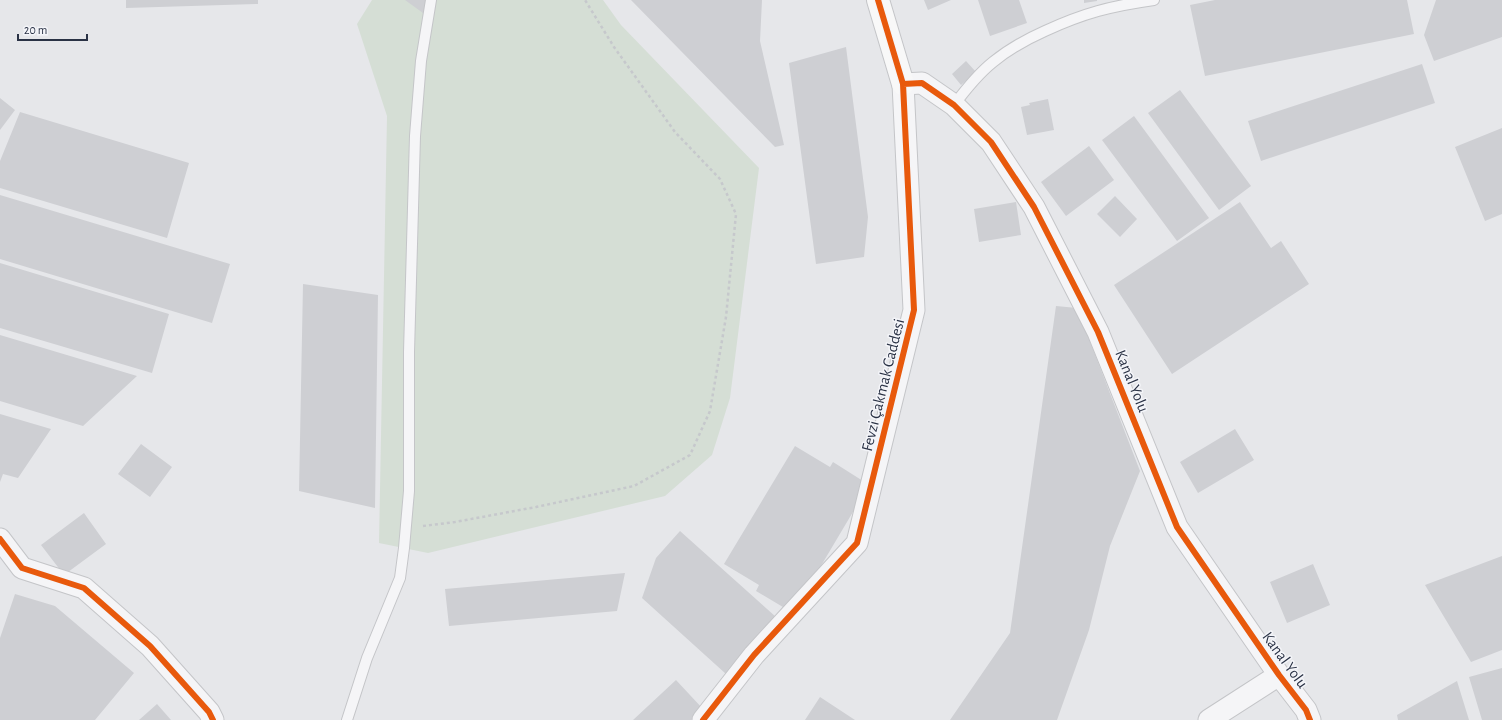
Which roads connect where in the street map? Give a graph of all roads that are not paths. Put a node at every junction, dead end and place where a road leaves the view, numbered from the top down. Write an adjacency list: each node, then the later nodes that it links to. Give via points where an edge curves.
1 (430, 0): 9 (lane, via 421,61 415,136 409,352 409,491 400,578 367,658)
2 (878, 0): 4 (street, Fevzi Çakmak Caddesi)
3 (1154, 0): 5 (lane, via 1129,3 1085,14 1027,39 993,62)
4 (903, 84): 5 (street, Kanal Yolu, via 922,83); 10 (street, Fevzi Çakmak Caddesi, via 914,310 857,543 754,655)
5 (954, 105): 7 (street, Kanal Yolu, via 990,142 1034,207 1098,332 1177,527)
6 (0, 539): 8 (street, via 22,568 84,588 150,646 209,712)
7 (1278, 676): 11 (street); 12 (street, Kanal Yolu, via 1306,710)
8 (213, 720)
9 (347, 720)
10 (703, 720)
11 (1209, 720)
12 (1310, 720)

